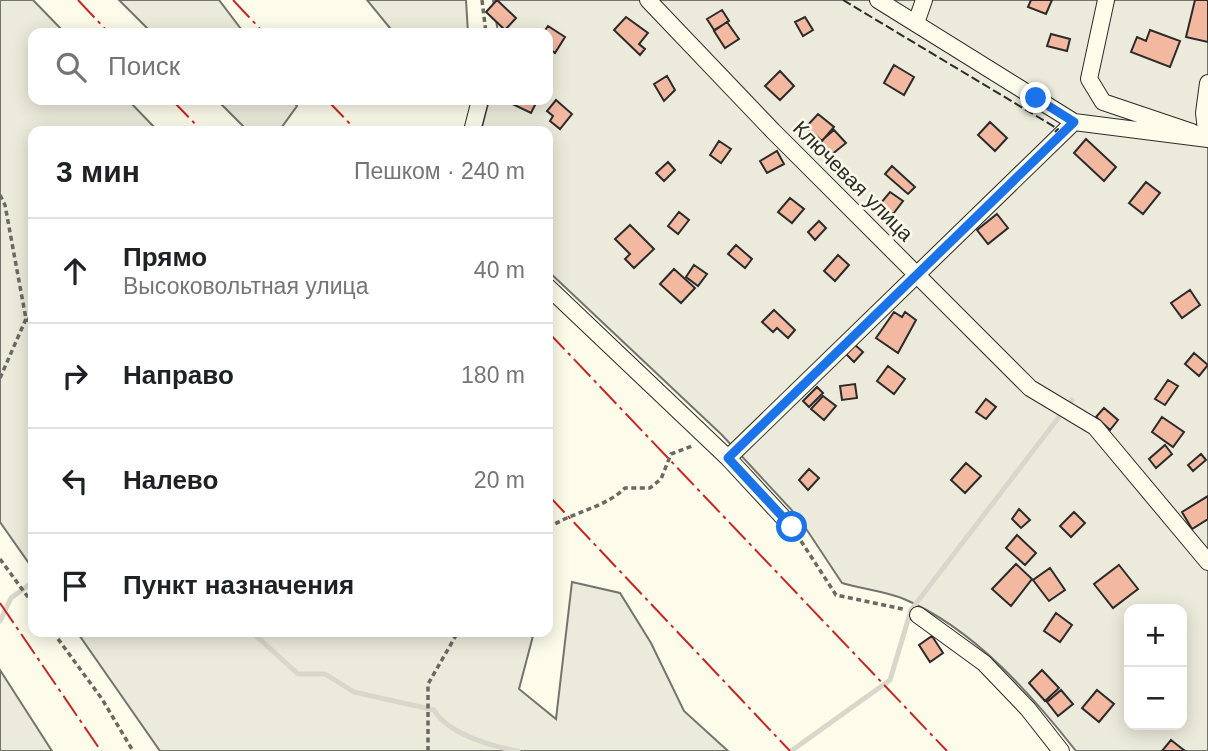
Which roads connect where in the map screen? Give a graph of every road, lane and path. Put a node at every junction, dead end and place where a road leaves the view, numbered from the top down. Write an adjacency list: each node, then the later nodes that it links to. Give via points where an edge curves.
1 (482, 0): 7 (path)
2 (648, 0): 14 (street, Ключевая улица)
3 (878, 0): 6 (street)
4 (924, 0): 6 (street)
5 (1107, 0): 12 (street, via 1089,79 1103,102)
6 (916, 23): 10 (street)
7 (485, 28)
8 (1208, 83): 12 (street, via 1204,113)
9 (479, 105): 11 (street)
10 (1074, 122): 12 (street); 14 (street)
11 (473, 126)
12 (1208, 139)
13 (0, 195): 16 (path)
14 (917, 274): 19 (street); 23 (street, Ключевая улица, via 1030,388 1096,427)
15 (553, 291): 18 (street)
16 (26, 318): 17 (path)
17 (0, 378)
18 (709, 439): 19 (street); 20 (path, via 671,454 661,479 650,488 625,488 615,498)
19 (728, 458): 21 (street)
20 (553, 525)
21 (792, 527): 25 (path, via 836,595)
22 (0, 559): 24 (path)
23 (1208, 562)
24 (28, 597)
25 (911, 612): 30 (street, via 984,663)
26 (57, 637): 28 (path)
27 (455, 637): 29 (path, via 428,684)
28 (133, 751)
29 (428, 751)
30 (1061, 751)

